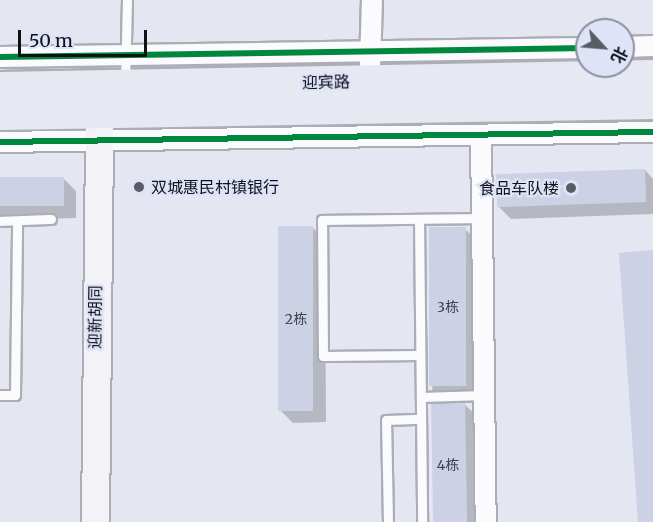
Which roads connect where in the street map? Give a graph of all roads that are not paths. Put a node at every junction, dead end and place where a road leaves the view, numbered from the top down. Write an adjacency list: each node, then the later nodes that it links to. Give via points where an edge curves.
1 (128, 0): 7 (lane)
2 (372, 0): 9 (street)
3 (653, 46): 4 (street)
4 (635, 47)
5 (575, 50): 9 (street)
6 (0, 57): 7 (street)
7 (126, 72): 9 (main road, 迎宾路); 10 (main road, 迎宾路)
8 (653, 76): 9 (main road, 迎宾路)
9 (370, 80): 13 (main road, 迎宾路); 14 (main road, 迎宾路)
10 (0, 88)
11 (653, 103): 13 (main road, 迎宾路)
12 (0, 114): 14 (main road, 迎宾路)
13 (472, 125): 14 (street); 15 (street); 17 (street)
14 (99, 126): 16 (street); 27 (street, 迎新胡同)
15 (653, 132)
16 (0, 142)
17 (482, 218): 19 (lane); 24 (street)
18 (51, 219): 21 (lane)
19 (419, 219): 22 (lane); 22 (lane, via 322,220 322,231 324,356)
20 (0, 221): 21 (lane)
21 (17, 221): 23 (lane, via 15,395)
22 (420, 354): 25 (lane)
23 (0, 395)
24 (484, 395): 25 (lane); 30 (street)
25 (421, 397): 26 (lane)
26 (420, 419): 28 (lane, via 386,420); 29 (lane)
27 (94, 522)
28 (387, 522)
29 (422, 522)
30 (486, 522)

